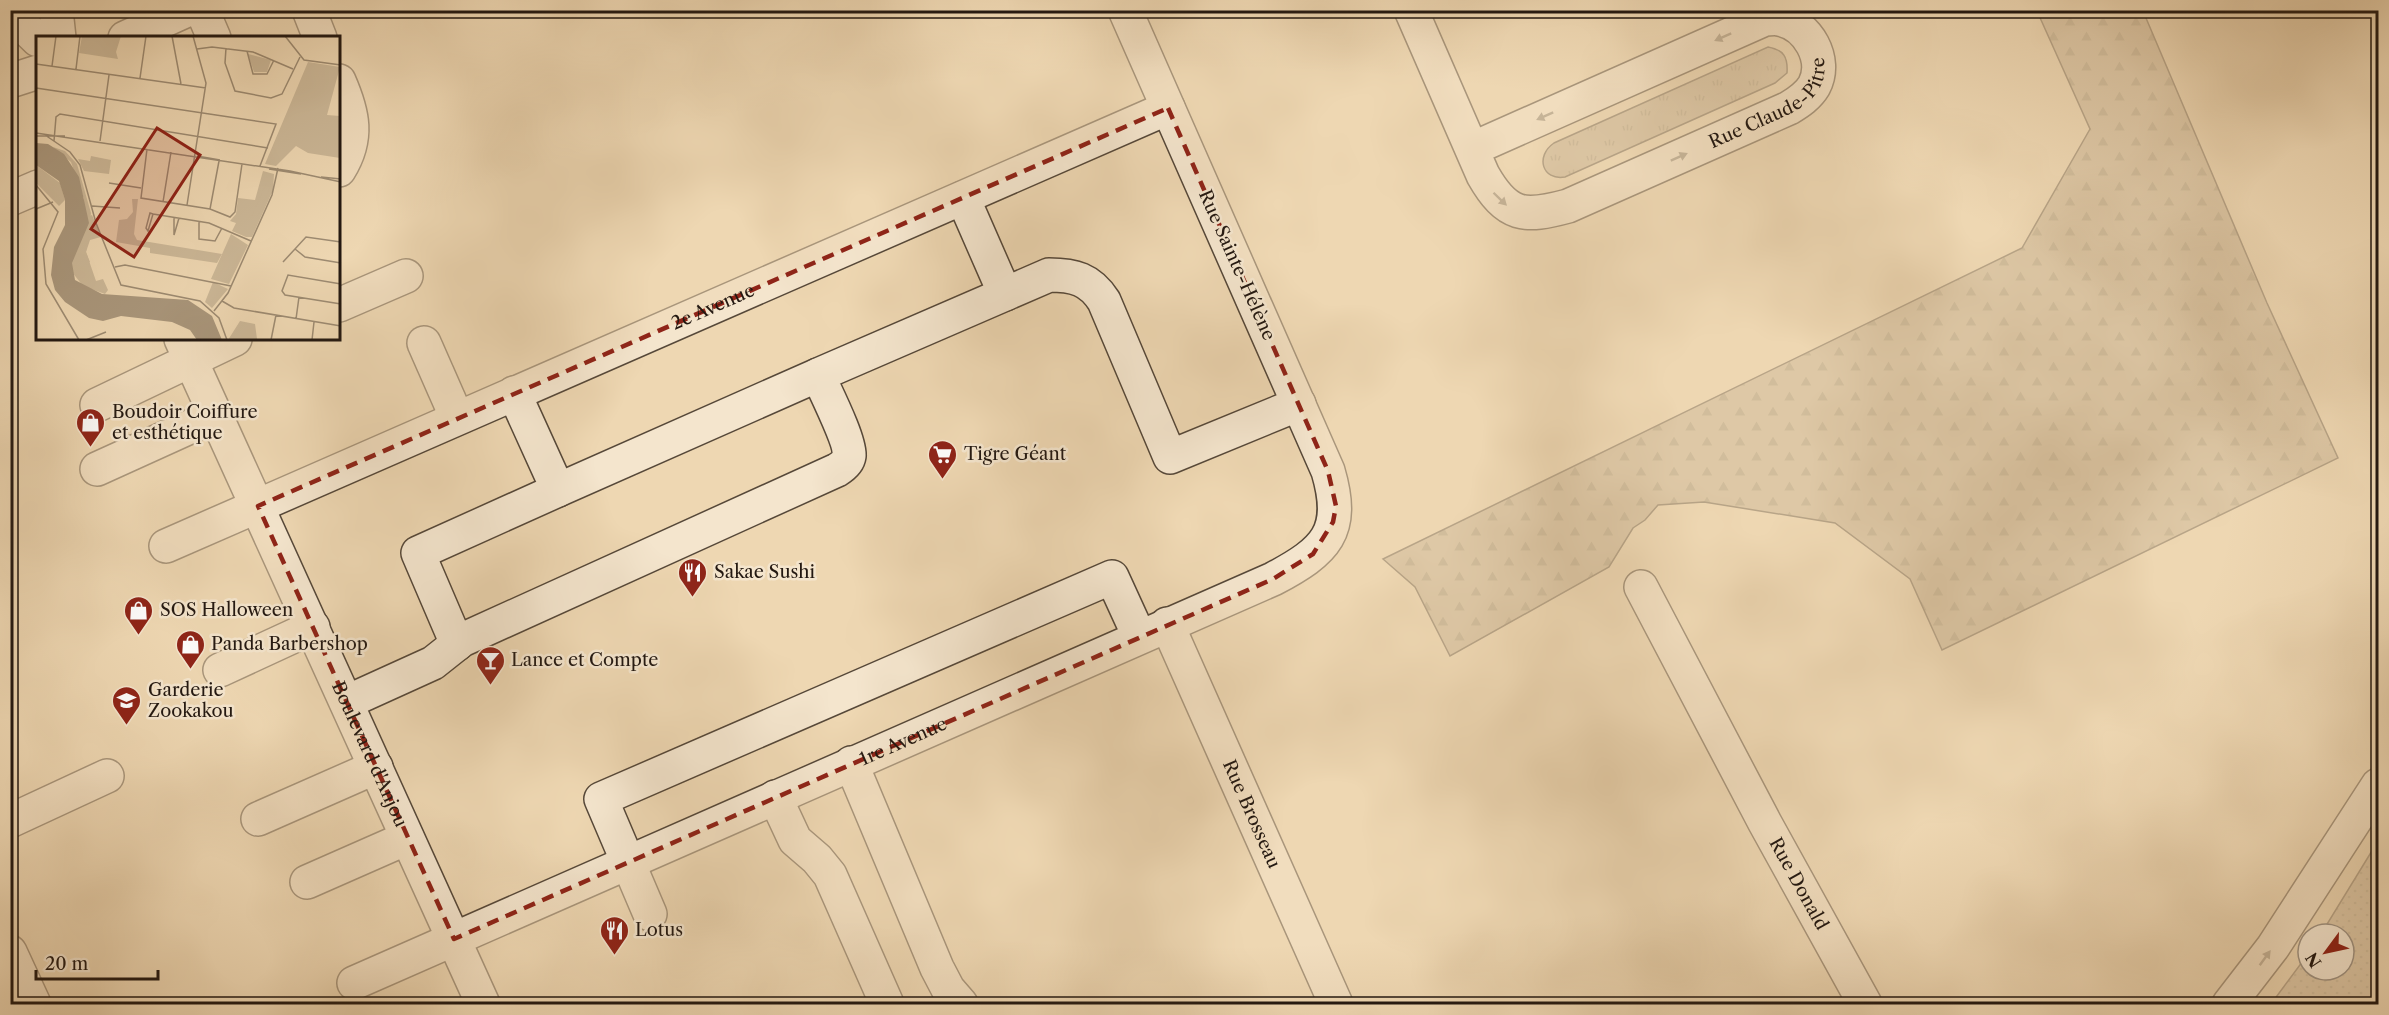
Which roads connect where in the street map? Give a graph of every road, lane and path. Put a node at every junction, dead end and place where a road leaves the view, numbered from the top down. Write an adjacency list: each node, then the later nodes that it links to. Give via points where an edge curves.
1 (56, 10): 8 (street)
2 (187, 10): 9 (street)
3 (202, 10): 10 (street)
4 (309, 10): 11 (street)
5 (1125, 10): 16 (street, Rue Sainte-Hélène)
6 (1411, 10): 17 (street, Rue Claude-Pitre)
7 (10, 13): 12 (street)
8 (59, 36)
9 (129, 36)
10 (213, 36)
11 (319, 36)
12 (36, 38)
13 (36, 73): 14 (street)
14 (10, 81)
15 (340, 83): 18 (street, via 353,121)
16 (1168, 108): 20 (street, 2e Avenue); 30 (street, Rue Sainte-Hélène)
17 (1472, 149): 17 (street, Rue Claude-Pitre, one-way to 17, via 1494,194 1504,204 1529,213 1568,206 1803,99 1814,87 1819,73 1815,47 1796,27 1780,19 1765,19)
18 (340, 169)
19 (36, 188): 21 (street)
20 (963, 198): 23 (street); 29 (street, 2e Avenue)
21 (10, 199)
22 (406, 276): 24 (street)
23 (1005, 294): 28 (street); 30 (street, via 1049,275 1081,279 1096,288 1170,456)
24 (340, 305)
25 (230, 340): 27 (street)
26 (424, 343): 33 (street)
27 (186, 349): 31 (street, via 134,389); 32 (street, Boulevard d'Anjou)
28 (818, 375): 35 (street); 42 (street, via 847,444 849,457 845,465)
29 (514, 393): 33 (street, 2e Avenue); 35 (street)
30 (1299, 404): 37 (street, Rue Sainte-Hélène, via 1328,471 1336,506)
31 (97, 405)
32 (216, 415): 34 (street); 36 (street, Boulevard d'Anjou)
33 (457, 418): 36 (street, 2e Avenue)
34 (97, 469)
35 (558, 490): 42 (street, via 418,553)
36 (258, 506): 38 (street, 2e Avenue); 40 (street, Boulevard d'Anjou)
37 (1333, 522): 41 (street, 1re Avenue, via 1326,540 1296,567)
38 (166, 546)
39 (1641, 587): 64 (street, Rue Donald)
40 (313, 627): 43 (street); 44 (street, Boulevard d'Anjou)
41 (1153, 630): 45 (street, 1re Avenue); 53 (street, Rue Brosseau, via 1112,577 601,799); 63 (street, Rue Brosseau)
42 (457, 644): 44 (street, via 433,663)
43 (220, 670)
44 (347, 702): 46 (street, Boulevard d'Anjou)
45 (851, 763): 49 (street, 1re Avenue); 62 (street, via 936,968)
46 (376, 767): 50 (street); 52 (street, Boulevard d'Anjou)
47 (107, 776): 51 (street)
48 (2379, 785): 65 (street, one-way to 48, via 2279,938)
49 (775, 797): 53 (street, 1re Avenue); 61 (street, via 795,840 831,875)
50 (258, 819)
51 (10, 821)
52 (407, 838): 54 (street); 56 (street, Boulevard d'Anjou)
53 (627, 862): 55 (street); 56 (street, 1re Avenue)
54 (306, 882)
55 (650, 914)
56 (454, 939): 58 (street, 1re Avenue); 60 (street, Boulevard d'Anjou)
57 (10, 952): 59 (street)
58 (354, 983)
59 (34, 1005)
60 (483, 1005)
61 (887, 1005)
62 (961, 1005)
63 (1336, 1005)
64 (1864, 1005)
65 (2229, 1005)

